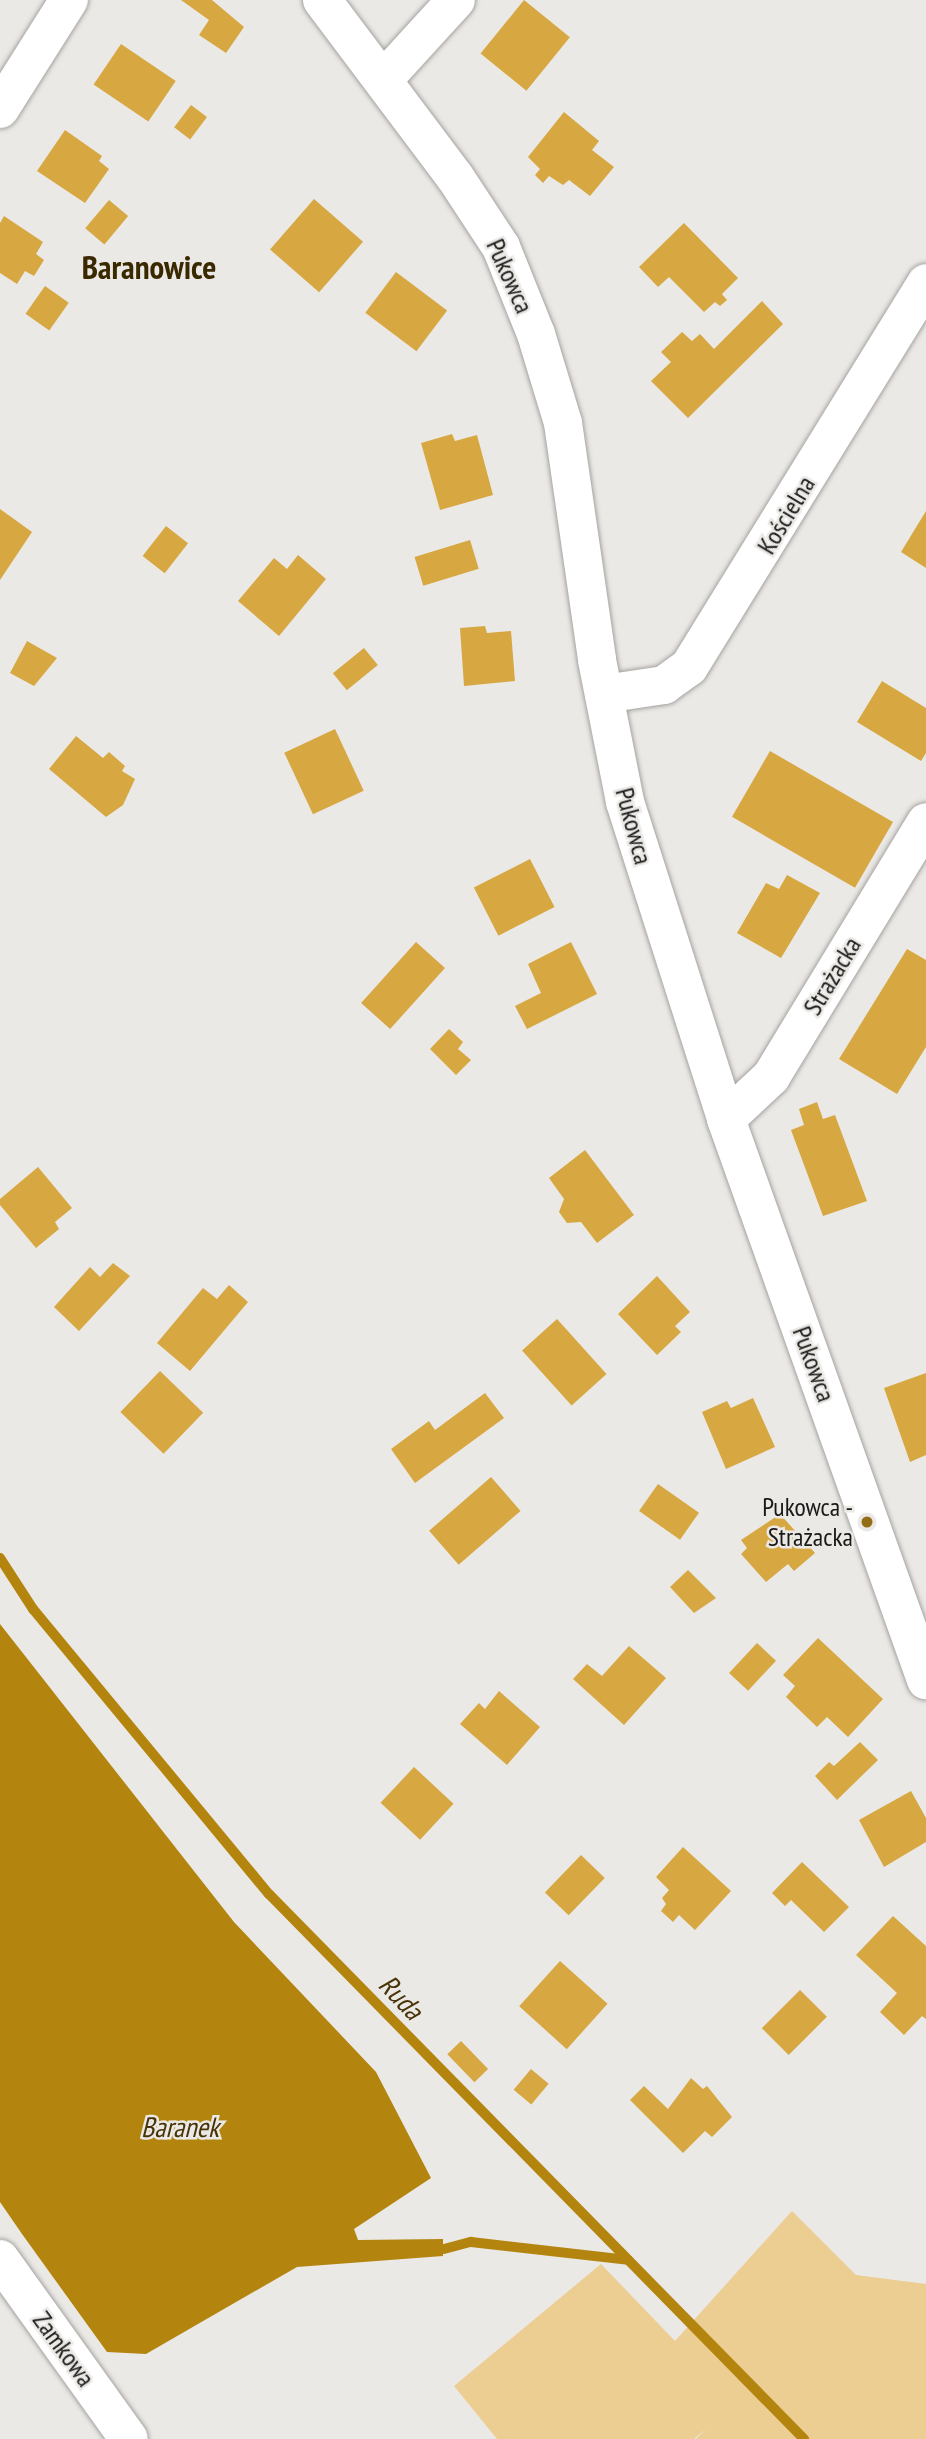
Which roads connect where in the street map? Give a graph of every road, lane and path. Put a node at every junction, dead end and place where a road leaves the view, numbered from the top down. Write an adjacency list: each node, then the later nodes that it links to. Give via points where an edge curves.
1 (69, 0): 5 (street)
2 (322, 0): 4 (street, Pukowca)
3 (456, 0): 4 (street)
4 (383, 80): 7 (street, Pukowca, via 501,247 536,334 563,424)
5 (0, 109)
6 (926, 283): 7 (street, Kościelna, via 689,667 664,685)
7 (604, 694): 9 (street, Pukowca, via 625,803)
8 (926, 822): 9 (street, Strażacka, via 771,1077)
9 (726, 1119): 10 (street, Pukowca)
10 (926, 1680)
11 (0, 2259): 12 (street, Zamkowa)
12 (128, 2439)

